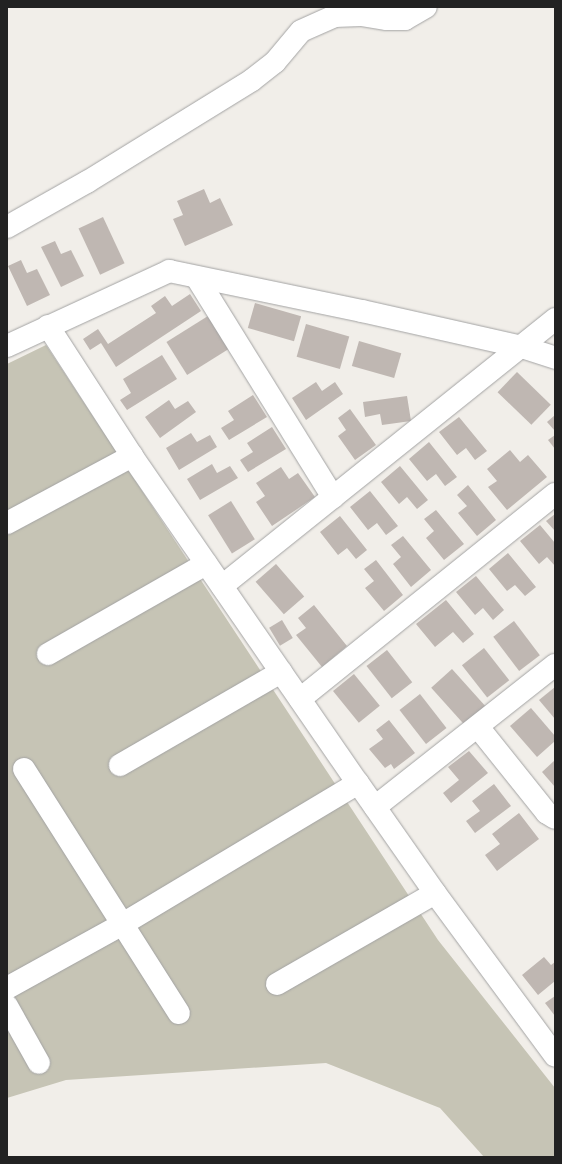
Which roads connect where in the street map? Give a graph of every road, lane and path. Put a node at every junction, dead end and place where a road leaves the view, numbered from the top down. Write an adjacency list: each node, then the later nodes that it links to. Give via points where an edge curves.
1 (424, 9): 2 (street, via 405,19 361,15 334,16 301,30 275,62 252,80 87,182)
2 (7, 227)
3 (198, 278): 5 (street, via 169,272); 7 (street); 11 (street)
4 (555, 319): 7 (street)
5 (48, 326): 6 (street); 9 (street)
6 (7, 346)
7 (522, 347): 8 (street); 11 (street)
8 (555, 358)
9 (132, 456): 12 (street); 13 (street)
10 (555, 494): 18 (street)
11 (333, 497): 14 (street)
12 (7, 524)
13 (206, 564): 14 (street); 15 (street)
14 (222, 586): 17 (street)
15 (48, 654)
16 (555, 665): 19 (street)
17 (281, 672): 18 (street); 20 (street)
18 (300, 699): 22 (street)
19 (478, 727): 23 (street); 24 (street, via 547,813)
20 (120, 765)
21 (24, 769): 26 (street)
22 (358, 783): 23 (street); 26 (street)
23 (375, 807): 25 (street)
24 (555, 818)
25 (435, 893): 27 (street); 31 (street)
26 (121, 925): 28 (street); 30 (street)
27 (277, 984)
28 (7, 988)
29 (7, 1006): 32 (street)
30 (179, 1013)
31 (555, 1056)
32 (39, 1063)

